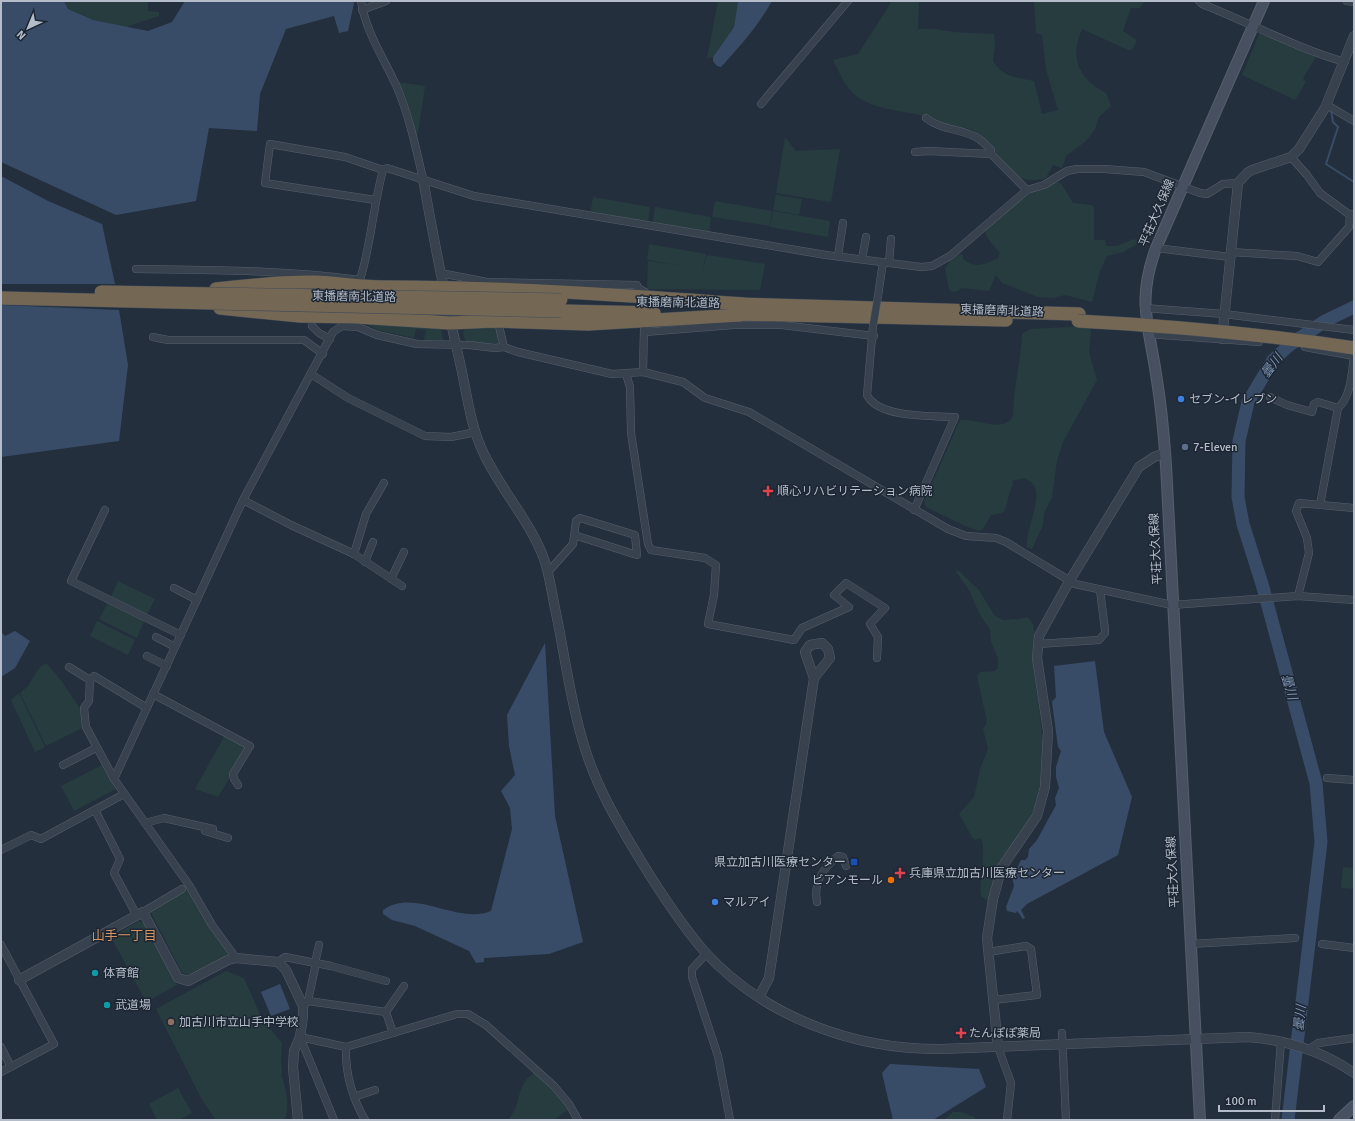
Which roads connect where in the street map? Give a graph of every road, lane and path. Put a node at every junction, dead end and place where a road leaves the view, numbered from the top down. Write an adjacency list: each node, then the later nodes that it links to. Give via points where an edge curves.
1 (361, 1): 8 (street)
2 (386, 1): 8 (street)
3 (848, 1): 12 (street)
4 (1199, 1): 9 (street)
5 (1264, 1): 9 (main road, 平荘大久保線)
6 (1347, 1): 7 (street)
7 (1354, 2)
8 (362, 10): 20 (street, via 414,135)
9 (1253, 25): 11 (street, via 1309,51); 22 (main road, 平荘大久保線)
10 (1354, 36): 11 (street)
11 (1345, 62): 13 (street)
12 (761, 104)
13 (1327, 105): 15 (street); 18 (street)
14 (926, 118): 17 (street, via 934,125 962,131 980,139 991,150)
15 (1354, 121)
16 (915, 152): 17 (street)
17 (991, 154): 23 (street)
18 (1292, 157): 21 (street, via 1252,170); 25 (street, via 1320,193)
19 (383, 170): 20 (street, via 387,168); 24 (street); 24 (street, via 345,157 270,144 265,183)
20 (423, 179): 31 (street, via 474,196); 35 (street)
21 (1238, 183): 22 (street, via 1223,184 1207,194); 30 (street)
22 (1182, 186): 23 (street, via 1144,172 1077,169 1067,171 1044,185); 29 (main road, 平荘大久保線)
23 (1027, 190): 33 (street, via 972,239 938,263 920,266)
24 (375, 200): 34 (street, via 369,252 360,280 311,274 232,270)
25 (1352, 214): 30 (street, via 1349,227 1318,262 1297,256)
26 (843, 223): 31 (street)
27 (866, 236): 32 (street)
28 (891, 239): 33 (street)
29 (1156, 248): 30 (street); 41 (main road, 平荘大久保線, via 1147,279)
30 (1230, 254): 43 (street)
31 (838, 256): 32 (street)
32 (862, 259): 33 (street)
33 (886, 262): 50 (street, bridge, via 873,326)
34 (136, 269)
35 (440, 273): 36 (street); 38 (street, via 487,282 637,285)
36 (444, 286): 40 (highway, bridge, via 386,287 315,282 257,286); 42 (highway, via 592,292); 46 (street)
37 (1, 291): 40 (highway, 東播磨南北道路, bridge)
38 (645, 292)
39 (1, 298): 40 (highway, 東播磨南北道路, bridge)
40 (178, 298): 42 (highway, 東播磨南北道路, bridge); 46 (highway, bridge, via 260,313)
41 (1144, 308): 43 (street); 49 (main road, 平荘大久保線)
42 (742, 309): 44 (highway, 東播磨南北道路); 45 (highway, via 588,324)
43 (1224, 314): 48 (street); 53 (street)
44 (1078, 318): 54 (highway, 東播磨南北道路, via 1253,327); 57 (highway, 東播磨南北道路, bridge, via 1250,334)
45 (494, 321): 46 (highway); 56 (street, via 499,326)
46 (450, 323): 55 (street)
47 (312, 326): 52 (street)
48 (1354, 330)
49 (1148, 334): 53 (street); 67 (main road, 平荘大久保線, via 1156,374)
50 (874, 336): 60 (street, via 782,326 733,325 645,330); 75 (street, via 867,395 869,399 893,413 955,417)
51 (153, 337): 58 (street, via 161,342 304,340)
52 (330, 339): 55 (street, via 333,332 342,326 358,327 377,335 417,344); 58 (street)
53 (1222, 339): 59 (street, via 1304,347)
54 (1354, 341)
55 (455, 346): 56 (street); 66 (street)
56 (504, 347): 62 (street, via 612,374)
57 (1354, 348)
58 (323, 354): 61 (street)
59 (1354, 356): 63 (street)
60 (643, 372): 62 (street); 75 (street, via 683,382 705,398 749,412)
61 (311, 374): 66 (street, via 348,398 425,436 451,437); 71 (street)
62 (626, 374): 69 (street, via 630,387 631,433)
63 (1353, 379): 65 (street, via 1343,404)
64 (1270, 397): 65 (street, via 1286,405 1312,412 1314,404 1318,402)
65 (1338, 408): 72 (street)
66 (476, 432): 81 (street, via 484,454 536,542)
67 (1165, 453): 83 (street, via 1139,467); 90 (main road, 平荘大久保線)
68 (626, 456): 69 (street)
69 (635, 456): 96 (street, via 651,550 705,558 716,565 714,595 708,624 794,640 802,628 848,607 834,595 846,582 885,608 870,624 878,637)
70 (384, 483): 79 (street, via 366,514)
71 (243, 500): 79 (street); 88 (street)
72 (1320, 505): 73 (street); 87 (street, via 1300,503 1297,506 1296,511 1307,538 1309,553)
73 (1354, 508)
74 (105, 510): 91 (street, via 71,581)
75 (914, 510): 83 (street, via 954,532 966,536 996,538 1006,542)
76 (574, 535): 76 (street, via 576,521 580,518 614,528 635,535 637,555); 81 (street, via 573,544)
77 (373, 542): 80 (street)
78 (404, 552): 82 (street)
79 (354, 554): 80 (street)
80 (365, 562): 82 (street)
81 (548, 572): 127 (street, via 582,742 593,772 611,811 663,898)
82 (391, 579): 84 (street)
83 (1070, 580): 86 (street, via 1075,584); 93 (street, via 1044,626)
84 (402, 586)
85 (174, 588): 88 (street)
86 (1100, 590): 90 (street); 93 (street, via 1105,630 1099,640)
87 (1298, 596): 89 (street); 90 (street)
88 (197, 600): 91 (street)
89 (1354, 600)
90 (1172, 605): 121 (main road, 平荘大久保線)
91 (181, 635): 94 (street)
92 (156, 637): 94 (street)
93 (1038, 644): 126 (street, via 1037,658 1048,731 1046,788 1037,816 1002,867 991,908)
94 (175, 647): 97 (street)
95 (147, 656): 97 (street)
96 (877, 658)
97 (167, 666): 101 (street)
98 (69, 667): 100 (street)
99 (814, 678): 134 (street, via 769,978)
100 (90, 680): 102 (street, via 94,676); 103 (street, via 89,701 84,708 86,727)
101 (153, 694): 102 (street); 108 (street, via 250,746 233,774)
102 (147, 708): 106 (street)
103 (96, 748): 104 (street); 106 (street)
104 (63, 765)
105 (1327, 778): 107 (street)
106 (114, 779): 109 (street)
107 (1354, 780)
108 (238, 785)
109 (124, 794): 110 (street); 112 (street)
110 (95, 810): 115 (street, via 41,839 31,835); 119 (street, via 120,860 114,873)
111 (169, 818): 112 (street); 113 (street); 114 (street, via 174,824)
112 (145, 824): 128 (street, via 185,879 212,926)
113 (213, 829)
114 (228, 838)
115 (1, 850)
116 (846, 866): 118 (street, via 843,857 838,856 822,873 816,888)
117 (182, 889): 119 (street)
118 (817, 902)
119 (140, 914): 128 (street, via 181,980 188,980); 131 (street)
120 (1295, 938): 121 (street)
121 (1190, 944): 142 (main road, 平荘大久保線)
122 (1322, 944): 125 (street)
123 (1, 945): 131 (street)
124 (319, 945): 130 (street)
125 (1354, 948)
126 (988, 952): 135 (street); 135 (street, via 1026,946 1031,949 1037,995)
127 (707, 954): 134 (street); 159 (street, via 694,967 692,977 718,1056)
128 (236, 958): 129 (street)
129 (278, 962): 130 (street, via 285,957); 136 (street, via 286,970)
130 (316, 963): 132 (street); 136 (street)
131 (19, 980): 149 (street, via 54,1044)
132 (386, 981)
133 (404, 986): 137 (street)
134 (758, 998): 147 (street, via 811,1025 872,1044 920,1050)
135 (992, 1000): 147 (street)
136 (305, 1003): 137 (street); 140 (street)
137 (386, 1012): 138 (street)
138 (393, 1033): 146 (street); 158 (street, via 457,1014 474,1016 554,1086)
139 (1062, 1033): 144 (street)
140 (300, 1037): 146 (street); 155 (street, via 294,1051 293,1067); 156 (street)
141 (1354, 1038): 148 (street, via 1318,1043)
142 (1194, 1039): 143 (street, via 1248,1037); 144 (street); 162 (main road, 平荘大久保線)
143 (1282, 1041): 148 (street); 163 (street)
144 (1063, 1044): 147 (street); 161 (street)
145 (1, 1047): 149 (street)
146 (346, 1047): 153 (street, via 349,1086)
147 (998, 1047): 160 (street, via 1011,1083)
148 (1309, 1049): 151 (street)
149 (11, 1067): 150 (street)
150 (1, 1072)
151 (1354, 1073)
152 (376, 1090): 153 (street)
153 (354, 1098): 157 (street)
154 (1354, 1106): 164 (main road)
155 (298, 1120)
156 (334, 1120)
157 (365, 1120)
158 (578, 1120)
159 (730, 1120)
160 (1007, 1120)
161 (1066, 1120)
162 (1200, 1120)
163 (1275, 1120)
164 (1339, 1120)

